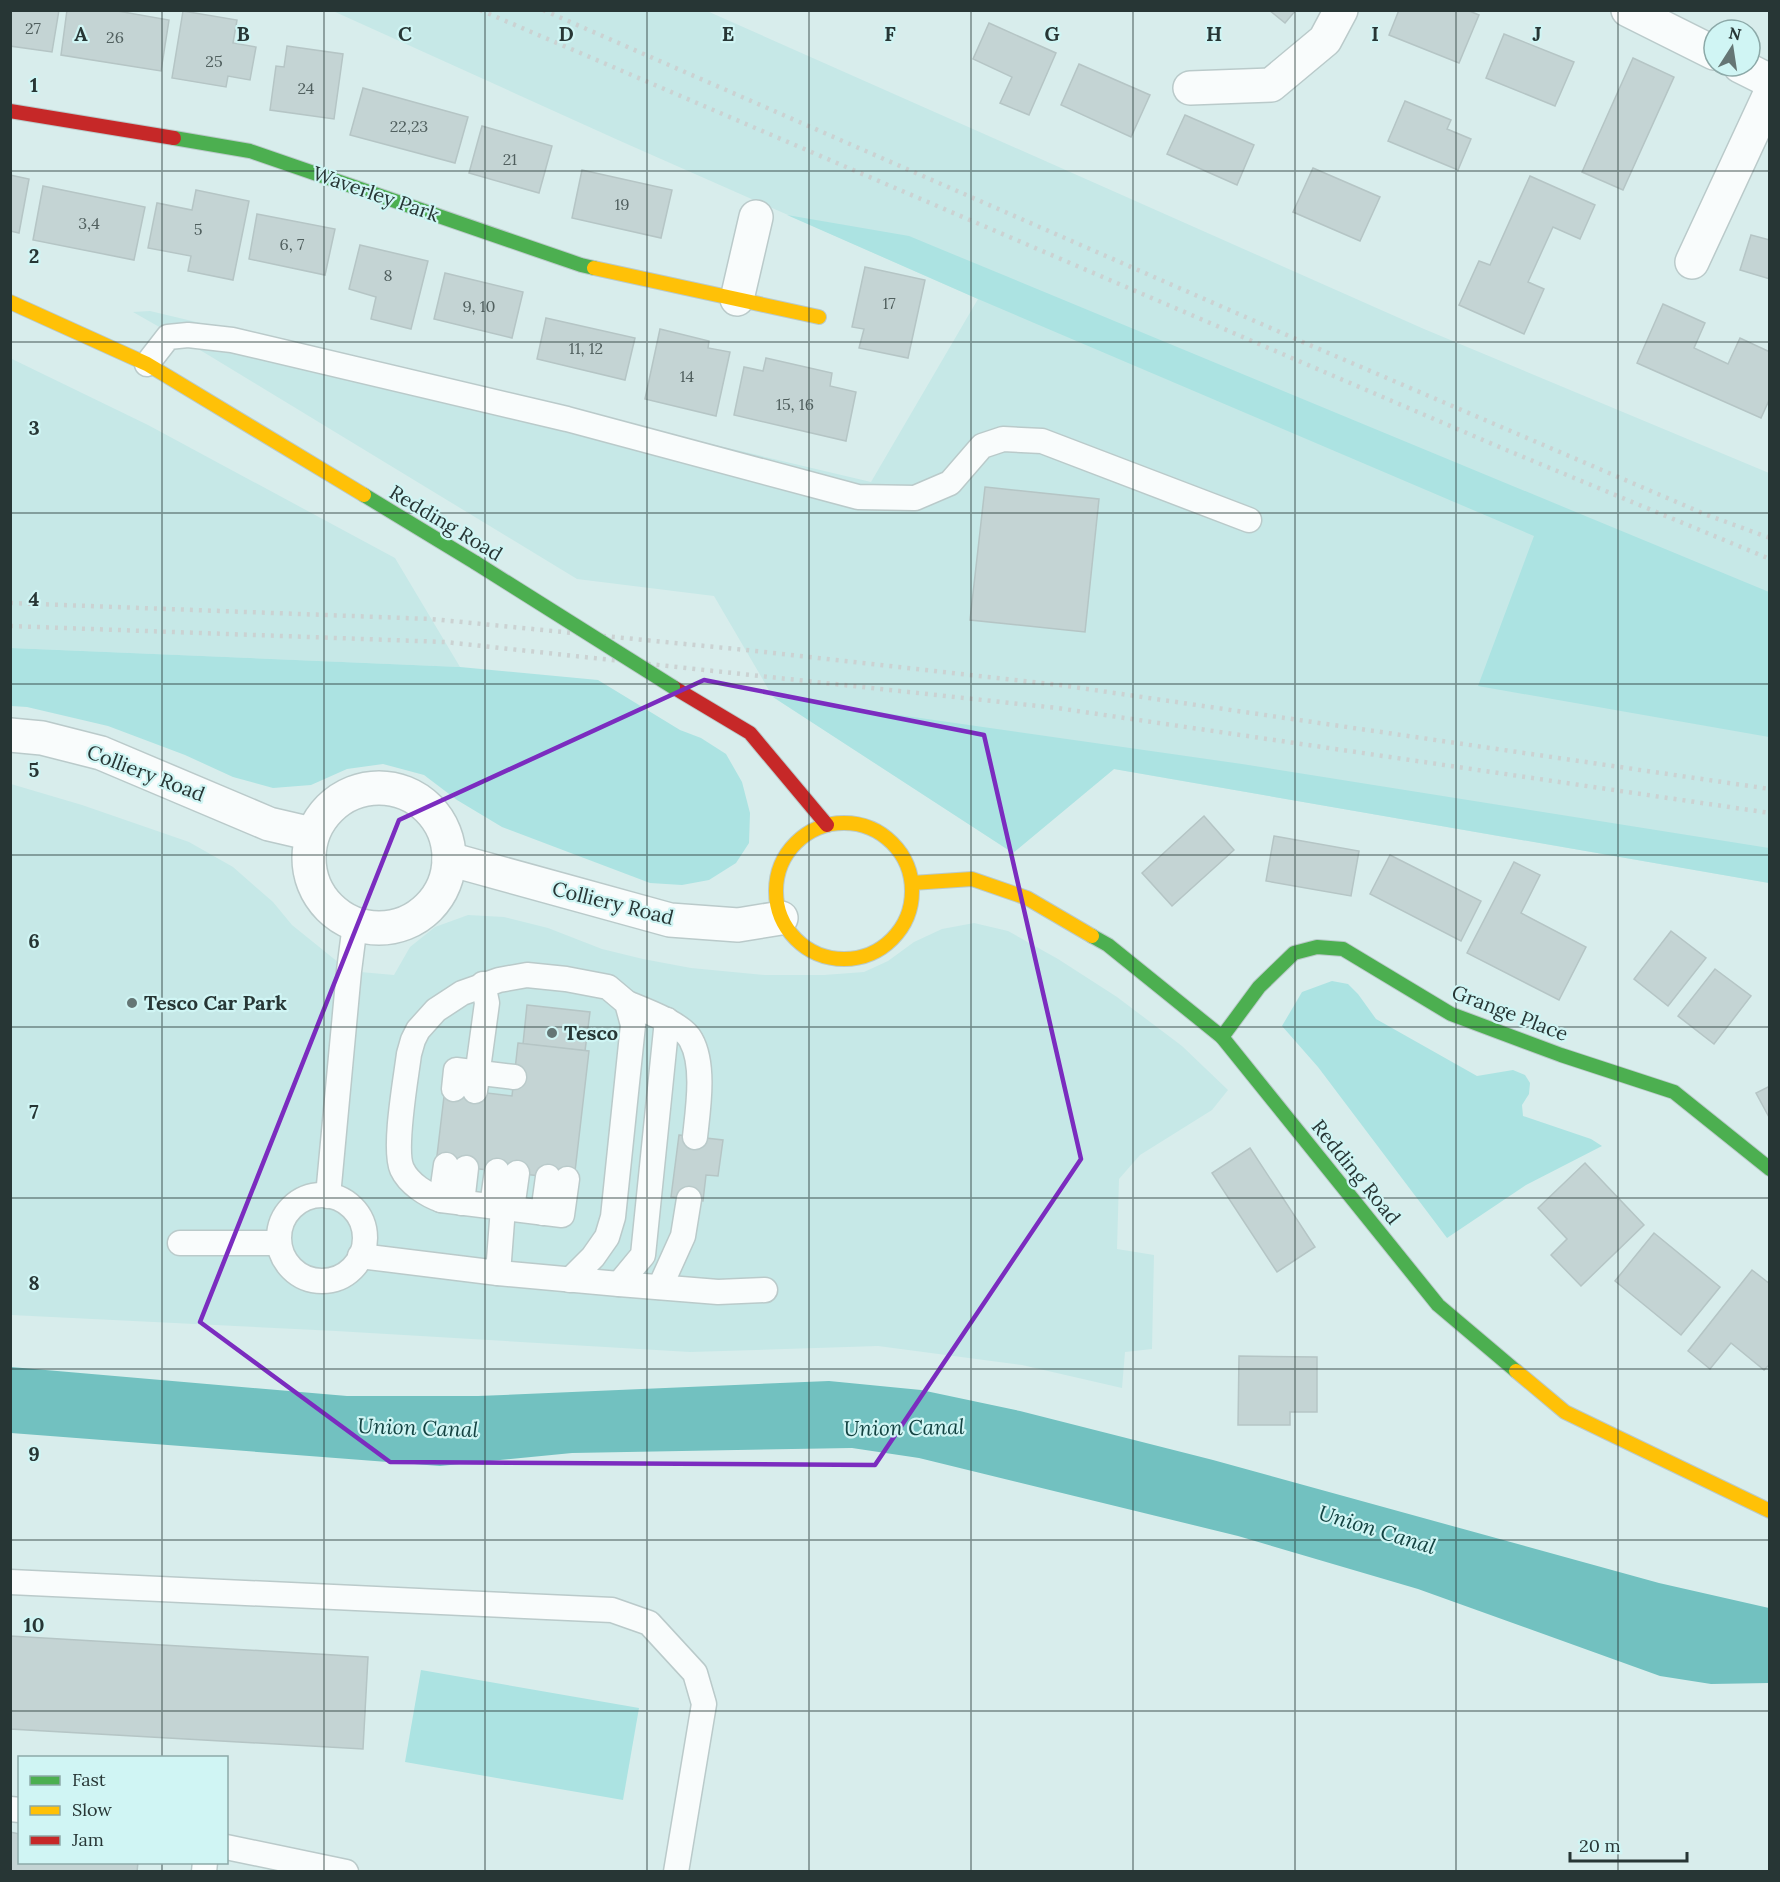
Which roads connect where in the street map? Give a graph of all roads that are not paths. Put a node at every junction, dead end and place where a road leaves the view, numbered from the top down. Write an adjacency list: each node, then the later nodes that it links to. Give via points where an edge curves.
1 (1341, 10): 4 (street, via 1325,40 1271,85)
2 (1629, 10): 3 (street)
3 (1702, 47)
4 (1190, 88)
5 (1770, 94): 8 (street)
6 (10, 111): 9 (main road, Waverley Park, via 250,151 581,264)
7 (756, 217): 9 (street)
8 (1692, 262)
9 (737, 299): 11 (main road, Waverley Park)
10 (10, 302): 12 (main road, Redding Road)
11 (819, 317)
12 (147, 364): 13 (lane, via 168,337 232,340 567,419 858,497 915,498 950,483 982,446 1003,439 1042,441); 15 (main road, Redding Road, bridge, via 750,733)
13 (1249, 520)
14 (10, 735): 16 (street, Colliery Road, via 42,738 101,753 269,824)
15 (827, 825): 18 (main road, via 850,823 872,829 891,842 905,861); 19 (main road, via 805,834 788,850 778,872 775,895)
16 (312, 834): 17 (street, via 324,814 341,798 363,789 386,788 409,794 429,807 443,826); 20 (street, via 308,856 311,878 321,898 336,914)
17 (449, 859): 19 (street, Colliery Road, via 670,920 738,925); 20 (street, via 439,896 423,914 401,925 379,928)
18 (912, 883): 19 (main road, via 911,904 890,941 872,953 851,959 830,958 809,950 792,936); 24 (main road, Redding Road, via 972,879 1027,898 1108,945)
19 (781, 918)
20 (356, 924): 31 (lane)
21 (483, 984): 22 (lane, via 527,975 566,979 608,987); 25 (lane, via 487,1003 466,1081); 33 (lane, via 436,1010 418,1030 409,1054 399,1144 402,1169 419,1190)
22 (627, 1003): 23 (lane); 39 (lane, via 633,1025 613,1217 608,1237)
23 (667, 1020): 26 (lane, via 691,1038 698,1061); 40 (lane, via 643,1255)
24 (1222, 1037): 28 (main road, Grange Place, via 1259,987 1294,953 1317,947 1343,949 1451,1014 1674,1092); 43 (main road, Redding Road, via 1438,1305 1564,1412)
25 (509, 1083)
26 (695, 1137)
27 (456, 1167): 33 (lane)
28 (1770, 1169)
29 (507, 1172): 34 (lane)
30 (560, 1181): 34 (lane, via 553,1214)
31 (328, 1196): 35 (lane, via 313,1196 289,1210); 37 (lane, via 348,1204 362,1222 365,1236)
32 (689, 1199): 41 (lane, via 683,1236)
33 (452, 1202): 34 (lane)
34 (503, 1208): 38 (lane)
35 (278, 1242): 36 (lane); 37 (lane, via 295,1271 319,1281 345,1274)
36 (180, 1243)
37 (360, 1256): 38 (lane)
38 (498, 1272): 39 (lane)
39 (570, 1280): 40 (lane)
40 (619, 1284): 41 (lane)
41 (660, 1287): 42 (lane, via 718,1292)
42 (765, 1290)
43 (1770, 1511)
44 (10, 1582): 47 (lane, via 612,1610 649,1623 695,1673 704,1704)
45 (228, 1847): 46 (lane)
46 (346, 1872)
47 (676, 1872)

